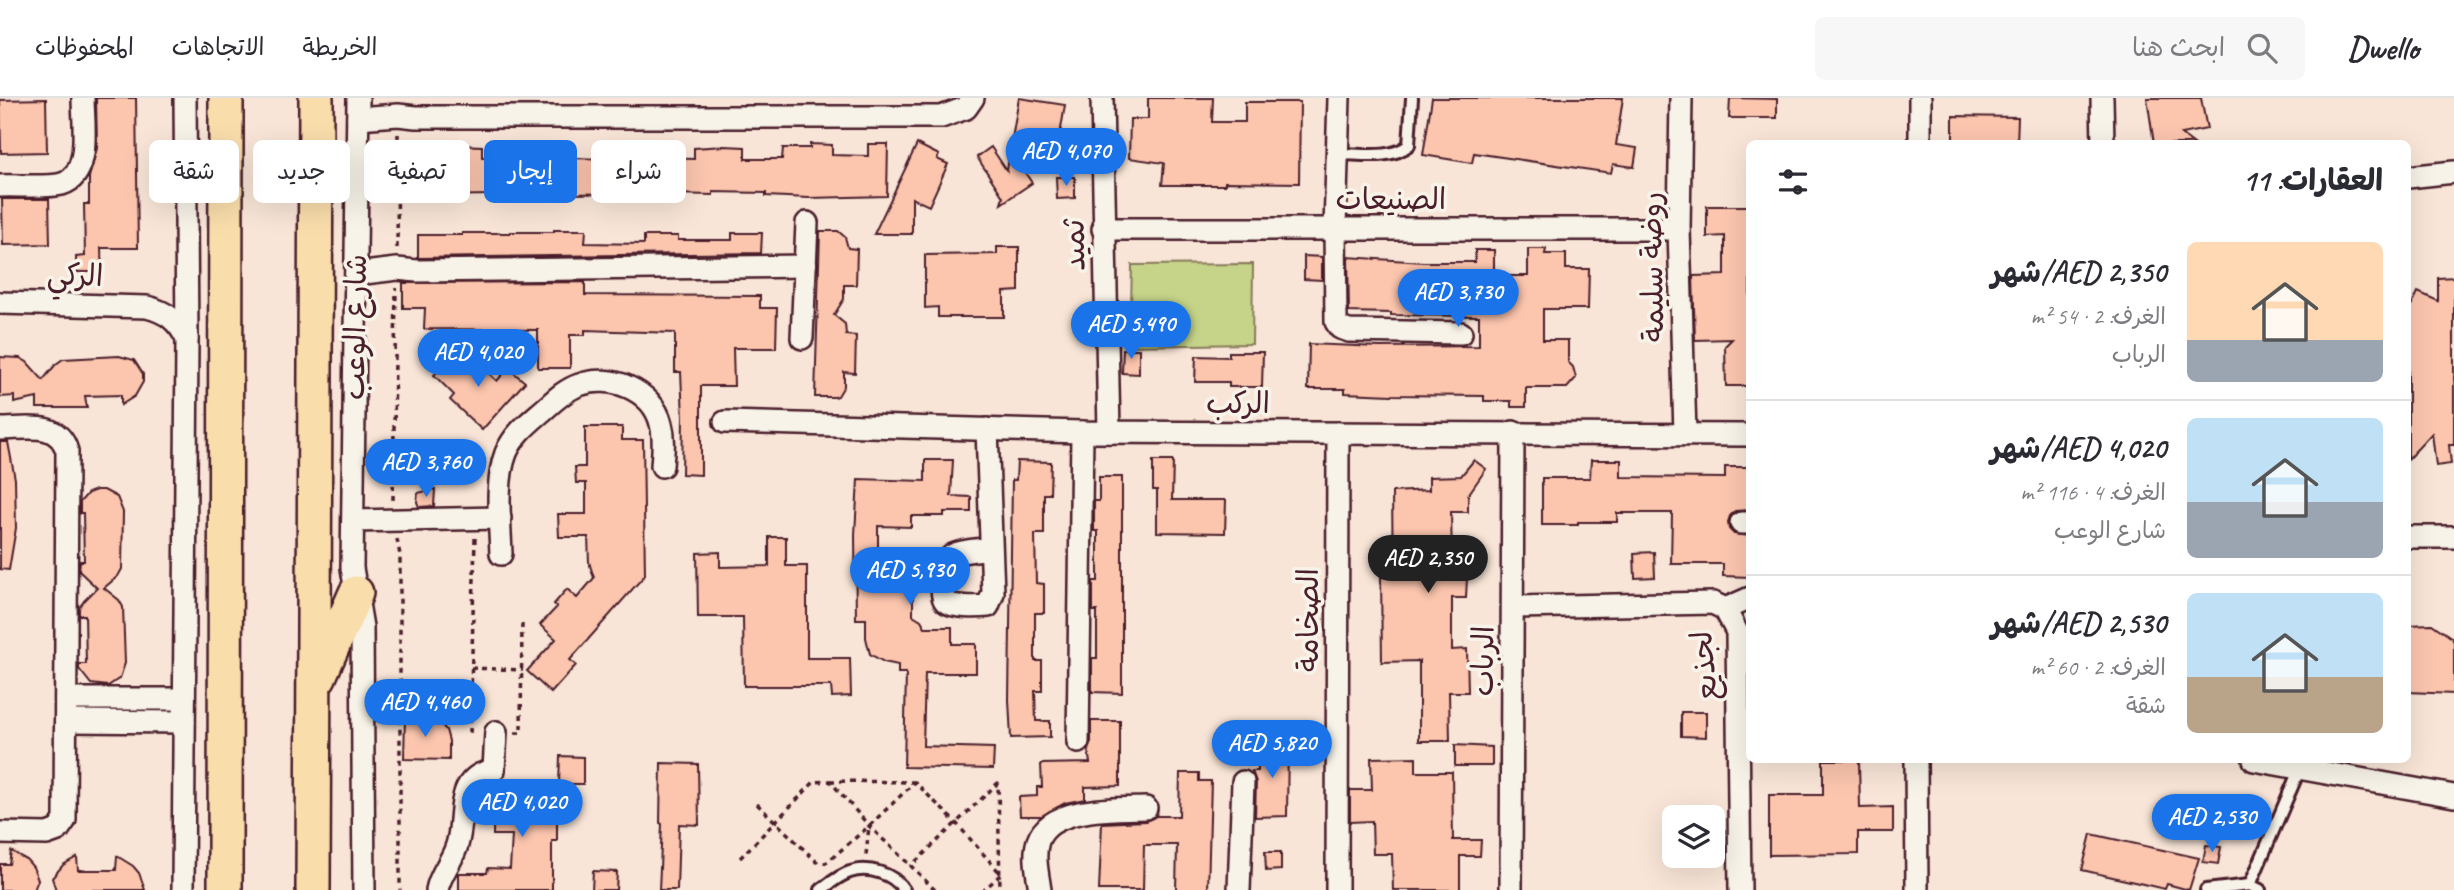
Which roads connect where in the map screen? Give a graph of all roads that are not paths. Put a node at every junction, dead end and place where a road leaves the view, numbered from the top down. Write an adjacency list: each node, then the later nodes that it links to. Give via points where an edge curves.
1 (83, 98): 18 (street, via 83,158 76,175 62,184)
2 (185, 98): 24 (street)
3 (226, 98): 67 (main road)
4 (316, 98): 51 (main road, شارع الوعب)
5 (973, 98): 12 (street, via 966,108 941,117 416,117)
6 (1102, 98): 21 (street, ثميد)
7 (1339, 98): 15 (street)
8 (1412, 98): 15 (lane, via 1409,145 1404,149 1393,154)
9 (1681, 98): 22 (street, روضة سليمة)
10 (1920, 98): 13 (street)
11 (2102, 98): 14 (street)
12 (358, 108): 25 (street, شارع الوعب)
13 (1920, 140)
14 (2103, 140)
15 (1338, 154): 20 (street)
16 (2454, 172): 17 (street)
17 (2411, 177)
18 (0, 186)
19 (807, 223): 23 (street)
20 (1335, 228): 21 (street, الصنيعات); 22 (street, الصنيعات); 28 (street, via 1336,322 1340,328)
21 (1104, 229): 35 (street, ثميد)
22 (1679, 229): 38 (street, روضة سليمة)
23 (805, 266): 25 (street, via 397,269); 29 (street)
24 (187, 271): 27 (street, via 167,298); 30 (street)
25 (356, 274): 42 (street, شارع الوعب)
26 (0, 303): 27 (street, الركي)
27 (147, 307): 30 (street, الركي, via 176,321)
28 (1461, 333)
29 (802, 338)
30 (187, 340): 52 (street)
31 (725, 422): 33 (street, الركب)
32 (0, 429): 53 (street, via 50,429 63,438 67,451)
33 (987, 429): 34 (street, الركب); 45 (street)
34 (1082, 432): 35 (street, الركب); 56 (street)
35 (1109, 432): 37 (street, الركب)
36 (1513, 432): 37 (street, الركب); 38 (street, الركب); 49 (street, الرباب)
37 (1338, 433): 74 (street, الصخامة)
38 (1685, 434): 39 (street, الركب)
39 (1746, 435)
40 (662, 466): 41 (street, via 661,420 642,394 612,381 580,384 523,427 510,444 500,476)
41 (500, 518): 42 (street); 46 (street)
42 (353, 521): 47 (street, شارع الوعب)
43 (2411, 537): 44 (street)
44 (2454, 537)
45 (991, 548)
46 (501, 554)
47 (356, 593): 51 (main road); 68 (street, شارع الوعب, via 362,627)
48 (1746, 600): 50 (street)
49 (1514, 607): 50 (street, لجذيع, via 1713,603); 75 (street, الرباب)
50 (1725, 609): 76 (street, لجذيع, via 1737,632)
51 (314, 689): 64 (main road, شارع الوعب)
52 (184, 699): 53 (street); 54 (street)
53 (66, 710): 54 (street); 63 (street, via 65,820 58,830 47,834)
54 (184, 722): 66 (street)
55 (496, 732): 69 (street, via 495,770 478,776 466,789 456,848)
56 (1078, 741)
57 (1916, 763): 77 (street)
58 (2271, 763): 59 (street)
59 (2300, 768): 61 (street); 65 (lane)
60 (1243, 782): 73 (street)
61 (2454, 796)
62 (1146, 808): 72 (street, via 1092,809 1049,826 1036,846)
63 (0, 833)
64 (318, 881)
65 (2255, 888): 78 (lane)
66 (183, 890)
67 (225, 890)
68 (364, 890)
69 (437, 890)
70 (821, 890): 71 (lane, via 849,872 875,870)
71 (904, 890)
72 (1040, 890)
73 (1239, 890)
74 (1337, 890)
75 (1511, 890)
76 (1740, 890)
77 (1917, 890)
78 (2207, 890)

